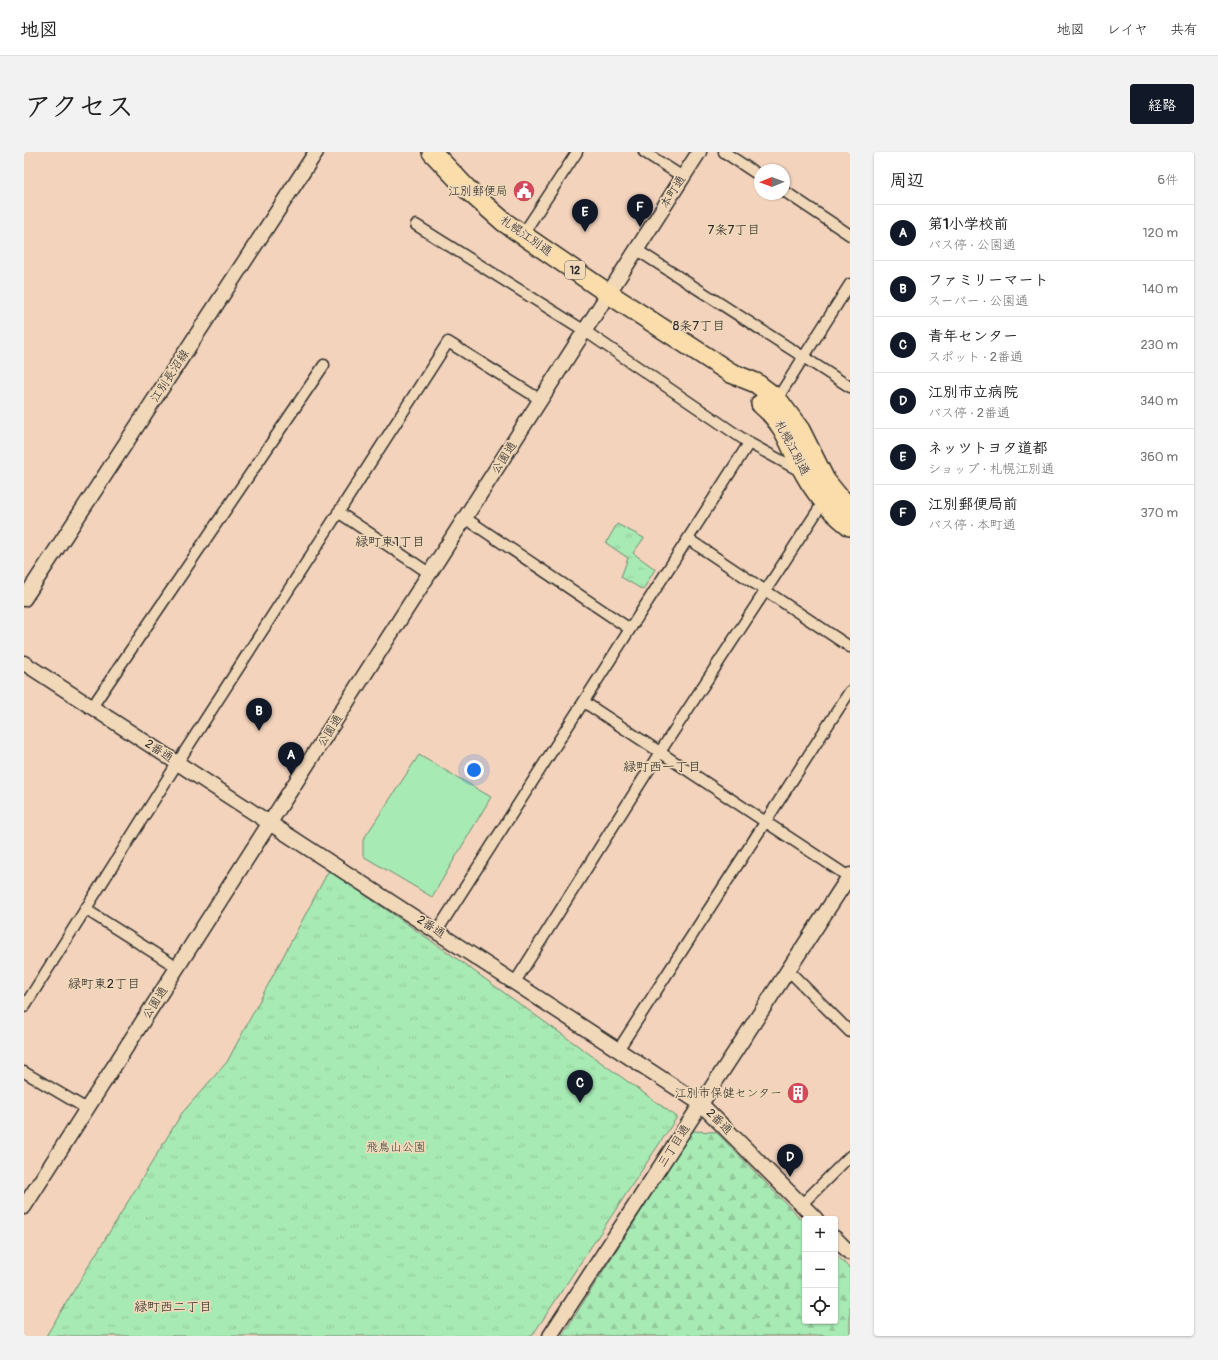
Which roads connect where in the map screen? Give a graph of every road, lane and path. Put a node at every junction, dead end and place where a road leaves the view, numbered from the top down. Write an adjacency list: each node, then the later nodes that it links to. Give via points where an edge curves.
1 (316, 152): 33 (street, 江別長沼線)
2 (577, 152): 11 (street)
3 (644, 152): 8 (street)
4 (699, 152): 8 (street, 本町通)
5 (724, 152): 7 (street)
6 (441, 156): 11 (highway, 札幌江別通 / 12, via 486,207)
7 (754, 172)
8 (683, 177): 13 (street, 本町通)
9 (790, 196): 12 (street)
10 (416, 225): 16 (street)
11 (523, 234): 15 (highway, 札幌江別通 / 12)
12 (850, 235)
13 (637, 250): 15 (street, 本町通); 17 (street)
14 (850, 284): 17 (street)
15 (609, 294): 16 (street, 公園通); 19 (highway, 札幌江別通 / 12)
16 (585, 331): 22 (street, 公園通); 23 (street)
17 (804, 357): 20 (street); 21 (street)
18 (324, 365): 39 (street)
19 (731, 373): 21 (highway, 札幌江別通 / 12, via 756,383); 24 (highway, 札幌江別通 / 12, via 771,412 783,428)
20 (850, 387)
21 (776, 399): 26 (highway, 札幌江別通 / 12, via 800,430 826,480)
22 (541, 400): 27 (street, via 448,342); 28 (street, 公園通)
23 (749, 443): 24 (street); 30 (street)
24 (805, 474): 25 (highway, 札幌江別通 / 12)
25 (824, 501): 29 (highway, 札幌江別通 / 12); 32 (street)
26 (850, 507)
27 (338, 512): 31 (street); 41 (street)
28 (465, 518): 31 (street, 公園通); 34 (street)
29 (850, 526)
30 (688, 539): 32 (street); 34 (street)
31 (429, 573): 43 (street, 公園通)
32 (765, 590): 35 (street); 40 (street)
33 (24, 599)
34 (630, 629): 38 (street)
35 (850, 647)
36 (24, 663): 39 (street, 2番通)
37 (850, 691): 42 (street)
38 (584, 702): 40 (street); 46 (street)
39 (92, 707): 41 (street, 2番通)
40 (660, 752): 42 (street); 49 (street)
41 (178, 762): 43 (street, 2番通); 45 (street)
42 (765, 822): 44 (street); 52 (street)
43 (271, 824): 46 (street, 2番通); 47 (street, 公園通)
44 (850, 877): 48 (street, 三丁目通)
45 (85, 910): 47 (street); 50 (street)
46 (437, 931): 49 (street, 2番通)
47 (178, 968): 55 (street, 公園通)
48 (789, 971): 51 (street); 54 (street, 三丁目通)
49 (515, 982): 52 (street, 2番通)
50 (24, 1007)
51 (850, 1032)
52 (618, 1050): 54 (street, 2番通)
53 (24, 1072): 55 (street)
54 (701, 1104): 57 (street, 2番通); 62 (street, 三丁目通)
55 (87, 1110): 58 (street, 公園通)
56 (850, 1156): 57 (street)
57 (802, 1205): 59 (street, 2番通)
58 (24, 1208)
59 (813, 1216)
60 (838, 1241): 61 (street)
61 (850, 1253)
62 (550, 1336)

